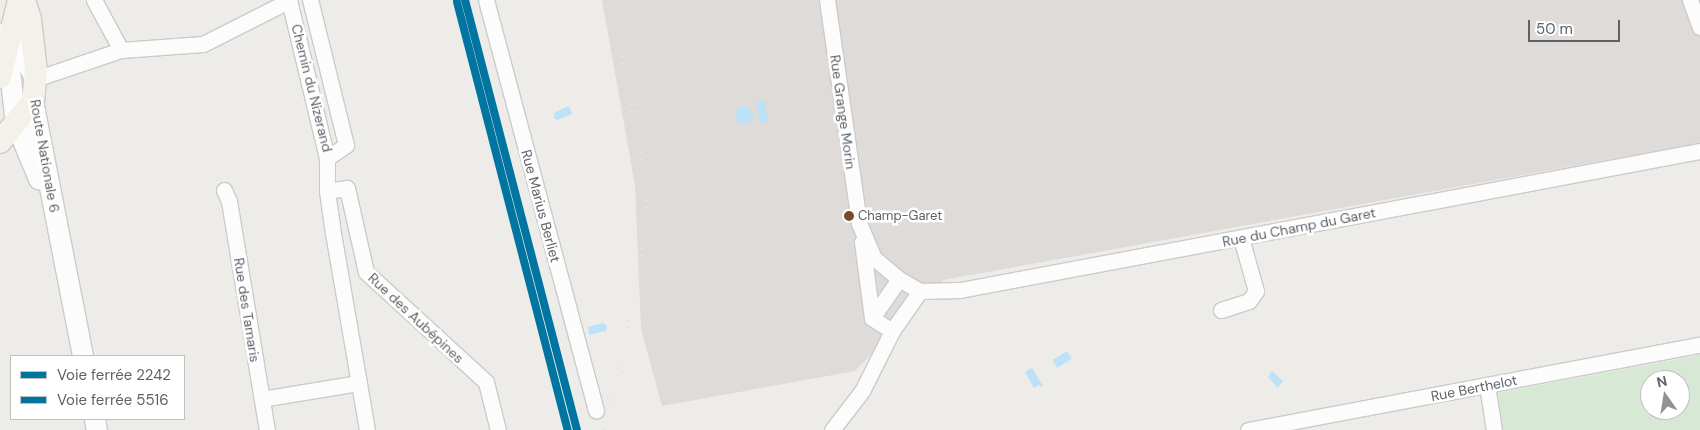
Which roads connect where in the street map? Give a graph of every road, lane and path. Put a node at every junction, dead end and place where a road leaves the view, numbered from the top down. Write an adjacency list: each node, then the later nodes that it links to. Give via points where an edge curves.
1 (19, 0): 10 (main road, Route Nationale 6)
2 (24, 0): 13 (main road, Route Nationale 6, via 30,18)
3 (94, 0): 11 (street)
4 (290, 0): 11 (street, via 203,44); 17 (street, Chemin du Nizerand)
5 (310, 0): 17 (street, Chemin du Nizerand, via 346,145)
6 (486, 0): 33 (street, Rue Marius Berliet)
7 (827, 0): 20 (street, Rue Grange Morin)
8 (1690, 0): 9 (street)
9 (1700, 27)
10 (7, 40): 12 (main road); 13 (street); 14 (main road, Route Nationale 6)
11 (121, 50): 13 (street)
12 (0, 77)
13 (34, 90): 14 (main road); 21 (main road, Route Nationale 6)
14 (8, 122): 15 (main road); 21 (main road, Route Nationale 6)
15 (0, 142)
16 (1700, 151): 22 (street, Rue du Champ du Garet)
17 (327, 158): 19 (street)
18 (224, 190): 32 (street, Rue des Tamaris, via 229,201)
19 (327, 191): 30 (street); 36 (street, Rue des Aubépines, via 347,188 366,272 486,382)
20 (859, 223): 23 (street, Rue Grange Morin, via 874,258); 26 (street, Rue Grange Morin)
21 (57, 224): 29 (main road, Route Nationale 6)
22 (1242, 238): 24 (street, Rue du Champ du Garet, via 960,290); 25 (street, via 1256,291 1249,301)
23 (899, 279): 24 (street, Rue du Champ du Garet); 26 (street)
24 (920, 290): 27 (street)
25 (1221, 310)
26 (872, 318): 27 (street)
27 (892, 331): 37 (street, via 862,391)
28 (1700, 345): 31 (street, Rue Berthelot)
29 (83, 355)
30 (359, 383): 32 (street); 35 (street)
31 (1487, 385): 38 (street, Rue Berthelot); 39 (street)
32 (262, 399): 34 (street, Rue des Tamaris)
33 (596, 411)
34 (267, 430)
35 (367, 430)
36 (498, 430)
37 (832, 430)
38 (1248, 430)
39 (1494, 430)

